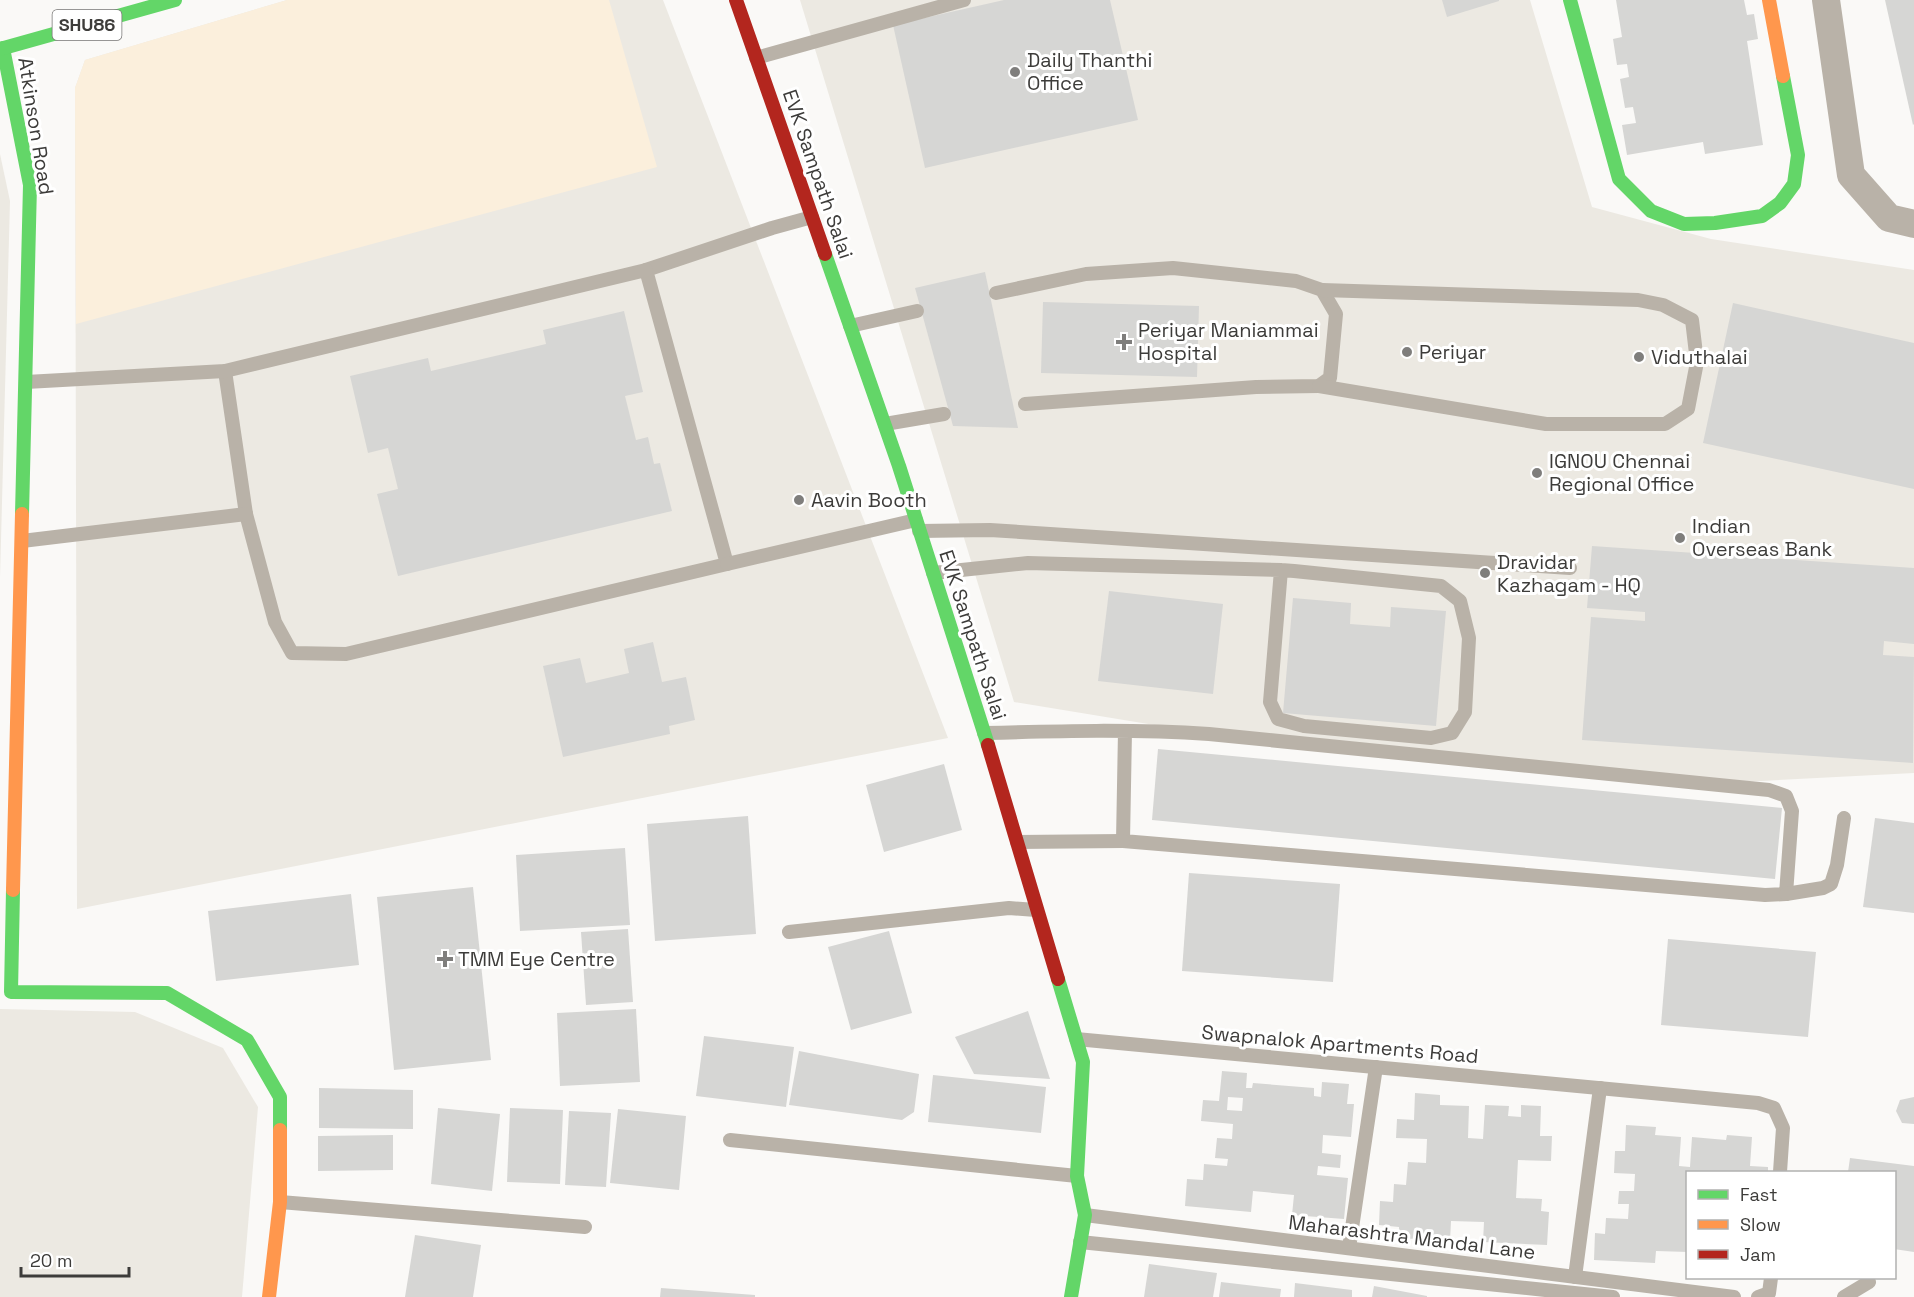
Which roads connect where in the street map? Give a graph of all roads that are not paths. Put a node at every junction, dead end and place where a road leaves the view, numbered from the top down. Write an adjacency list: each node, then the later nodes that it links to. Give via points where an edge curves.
1 (175, 0): 7 (street, SHU86)
2 (736, 0): 8 (street, EVK Sampath Salai)
3 (964, 0): 8 (lane)
4 (1570, 0): 5 (street, via 1619,179 1651,211 1684,224 1762,216 1780,203 1794,184 1798,155)
5 (1769, 0)
6 (1826, 0): 10 (street, via 1851,175 1889,218)
7 (2, 49): 17 (street, Atkinson Road, via 30,186)
8 (756, 58): 9 (street, EVK Sampath Salai)
9 (812, 217): 11 (lane); 15 (street, EVK Sampath Salai)
10 (1914, 224)
11 (646, 270): 16 (lane); 25 (lane)
12 (1322, 290): 13 (lane, via 1296,281 1173,268 1086,274); 18 (lane, via 1336,314 1330,378); 18 (lane, via 1638,300 1663,305 1692,320 1697,363 1688,409 1665,424 1546,424)
13 (996, 293)
14 (916, 311): 15 (lane)
15 (850, 326): 21 (street, EVK Sampath Salai)
16 (225, 371): 17 (lane); 22 (lane)
17 (26, 382): 24 (street, Atkinson Road)
18 (1319, 386): 19 (lane)
19 (1025, 404)
20 (944, 414): 21 (lane)
21 (885, 424): 23 (street, EVK Sampath Salai)
22 (246, 514): 24 (lane); 25 (lane, via 275,622 292,653 346,654)
23 (918, 525): 25 (lane); 26 (lane); 28 (street, EVK Sampath Salai)
24 (22, 541): 43 (street, Atkinson Road, via 11,992 167,993 247,1040 280,1097)
25 (727, 564)
26 (1570, 568)
27 (1281, 570): 27 (lane, via 1441,586 1461,601 1469,638 1465,712 1452,733 1431,738 1304,726 1278,719 1270,702); 28 (lane, via 1028,563)
28 (933, 573): 30 (street, EVK Sampath Salai)
29 (1125, 731): 30 (lane); 33 (lane); 34 (lane, via 1209,734 1769,790 1786,796 1792,811)
30 (984, 733): 32 (street, EVK Sampath Salai)
31 (1844, 818): 34 (lane, via 1831,884)
32 (1016, 842): 33 (lane); 35 (street, EVK Sampath Salai)
33 (1123, 842): 34 (lane)
34 (1786, 894)
35 (1036, 910): 36 (lane, via 1009,908); 37 (street, EVK Sampath Salai)
36 (789, 932)
37 (1076, 1039): 38 (lane, Swapnalok Apartments Road); 42 (street, EVK Sampath Salai, via 1083,1062)
38 (1376, 1067): 39 (lane, Swapnalok Apartments Road); 47 (lane)
39 (1600, 1088): 41 (lane, via 1758,1103 1774,1108 1784,1128); 48 (lane)
40 (730, 1140): 42 (lane)
41 (1780, 1171)
42 (1077, 1176): 44 (street, EVK Sampath Salai)
43 (280, 1202): 45 (lane); 51 (street, Atkinson Road)
44 (1085, 1215): 46 (street, EVK Sampath Salai); 47 (lane, Maharashtra Mandal Lane)
45 (585, 1227)
46 (1080, 1242): 52 (street, EVK Sampath Salai); 53 (lane)
47 (1349, 1248): 48 (lane, Maharashtra Mandal Lane)
48 (1575, 1277): 54 (lane, Maharashtra Mandal Lane)
49 (1771, 1279): 55 (lane, via 1769,1293)
50 (1869, 1282): 56 (lane)
51 (268, 1297)
52 (1071, 1297)
53 (1613, 1297)
54 (1734, 1297)
55 (1758, 1297)
56 (1844, 1297)

